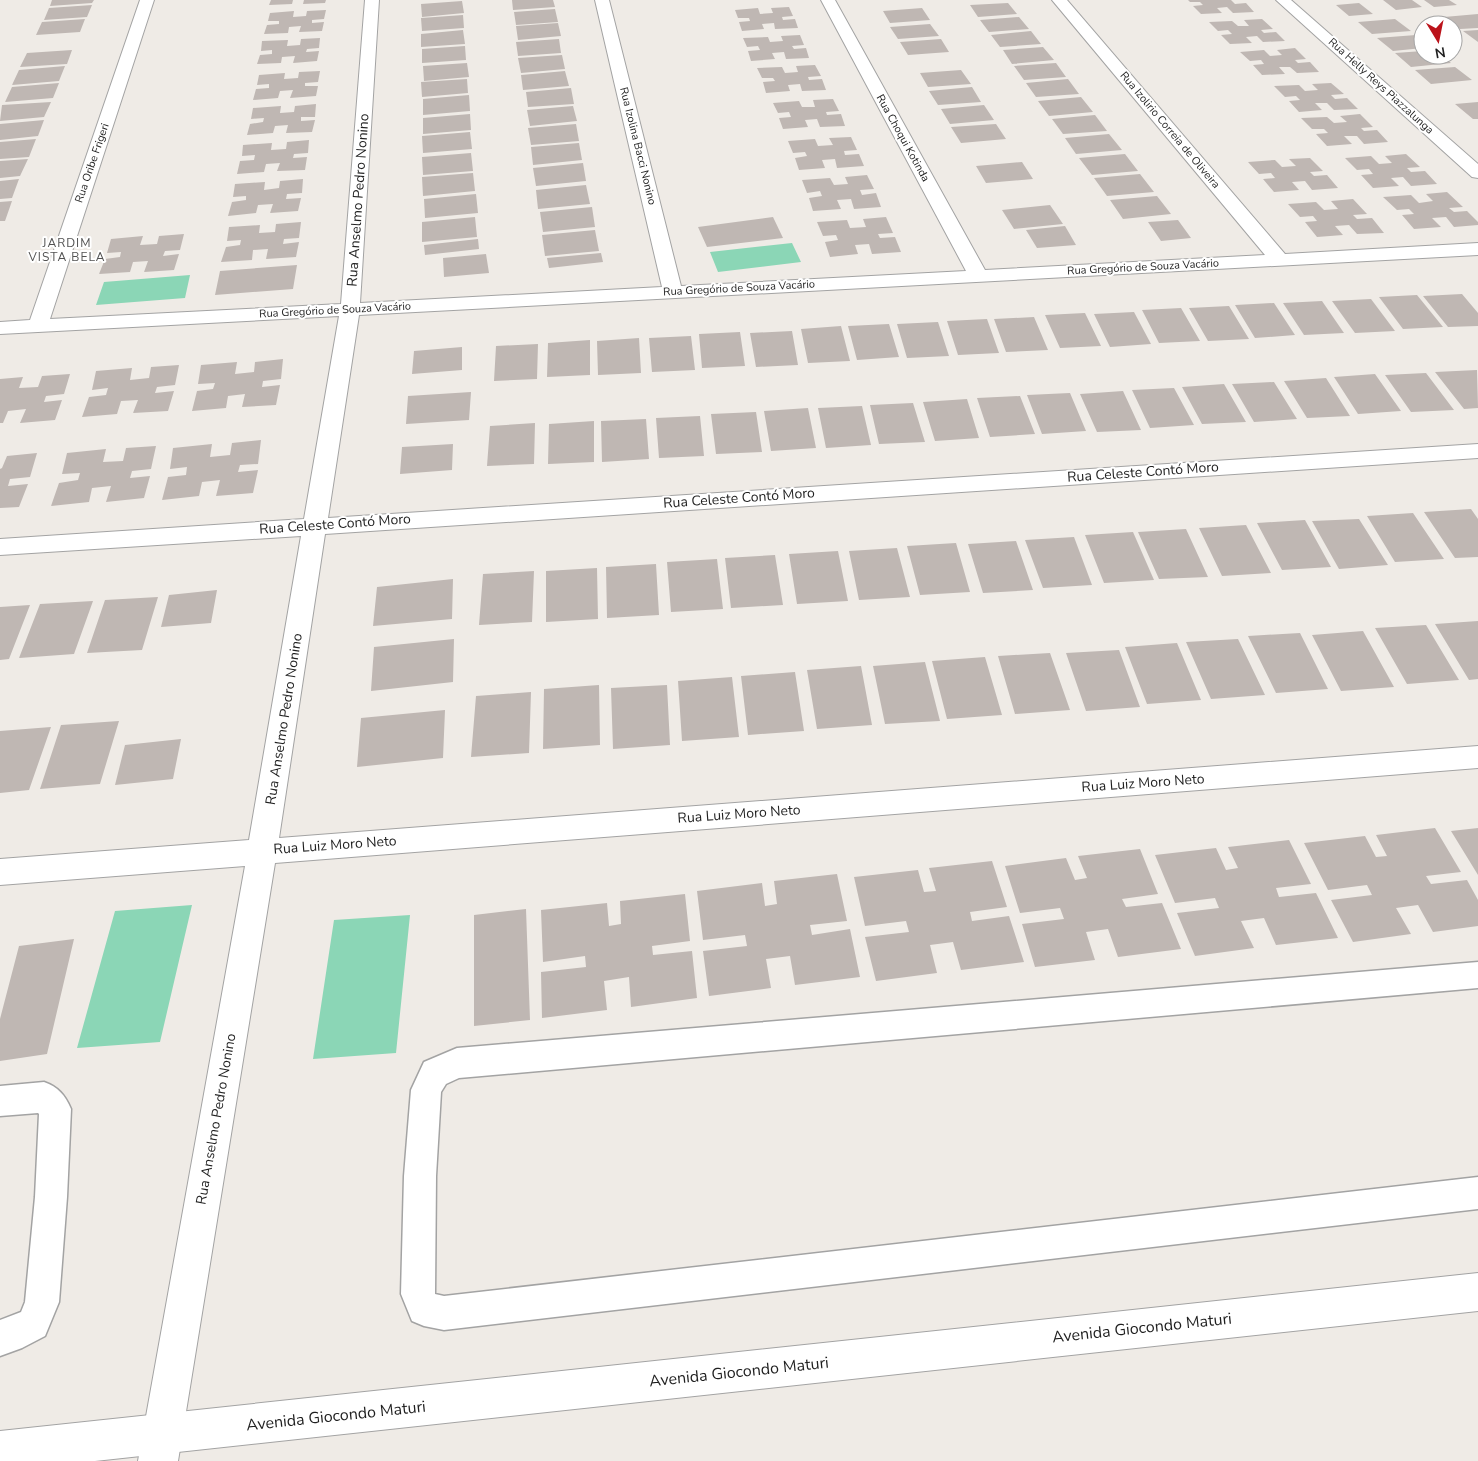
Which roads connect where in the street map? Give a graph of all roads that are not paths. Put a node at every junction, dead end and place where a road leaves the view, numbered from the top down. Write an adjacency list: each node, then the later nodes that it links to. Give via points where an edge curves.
1 (147, 0): 13 (street, Rua Oribe Frigeri)
2 (372, 0): 12 (street, Rua Anselmo Pedro Nonino)
3 (602, 0): 11 (street, Rua Izolina Bacci Nonino)
4 (828, 0): 10 (street, Rua Choqui Kotinda)
5 (1059, 0): 9 (street, Rua Izolirio Correia de Oliveira)
6 (1283, 0): 7 (street, Rua Helly Reys Piazzalunga)
7 (1478, 173)
8 (1478, 249): 9 (street, Rua Gregório de Souza Vacário)
9 (1280, 260): 10 (street, Rua Gregório de Souza Vacário)
10 (979, 276): 11 (street, Rua Gregório de Souza Vacário)
11 (673, 292): 12 (street, Rua Gregório de Souza Vacário)
12 (350, 309): 13 (street, Rua Gregório de Souza Vacário); 16 (street, Rua Anselmo Pedro Nonino)
13 (38, 326): 14 (street, Rua Gregório de Souza Vacário)
14 (0, 328)
15 (1478, 450): 16 (street, Rua Celeste Contó Moro)
16 (316, 525): 17 (street, Rua Celeste Contó Moro); 19 (street, Rua Anselmo Pedro Nonino)
17 (0, 547)
18 (1478, 757): 19 (street, Rua Luiz Moro Neto)
19 (262, 851): 20 (street, Rua Luiz Moro Neto); 26 (street, Rua Anselmo Pedro Nonino)
20 (0, 872)
21 (1478, 975): 23 (lane, via 457,1063 435,1074 426,1090 420,1176 418,1294 424,1309 444,1313)
22 (0, 1101): 25 (lane, via 44,1097 55,1109 42,1302 32,1324)
23 (1478, 1194)
24 (1478, 1292): 26 (street, Avenida Giocondo Maturi)
25 (0, 1338)
26 (160, 1448): 27 (street, Avenida Giocondo Maturi)
27 (0, 1452)

